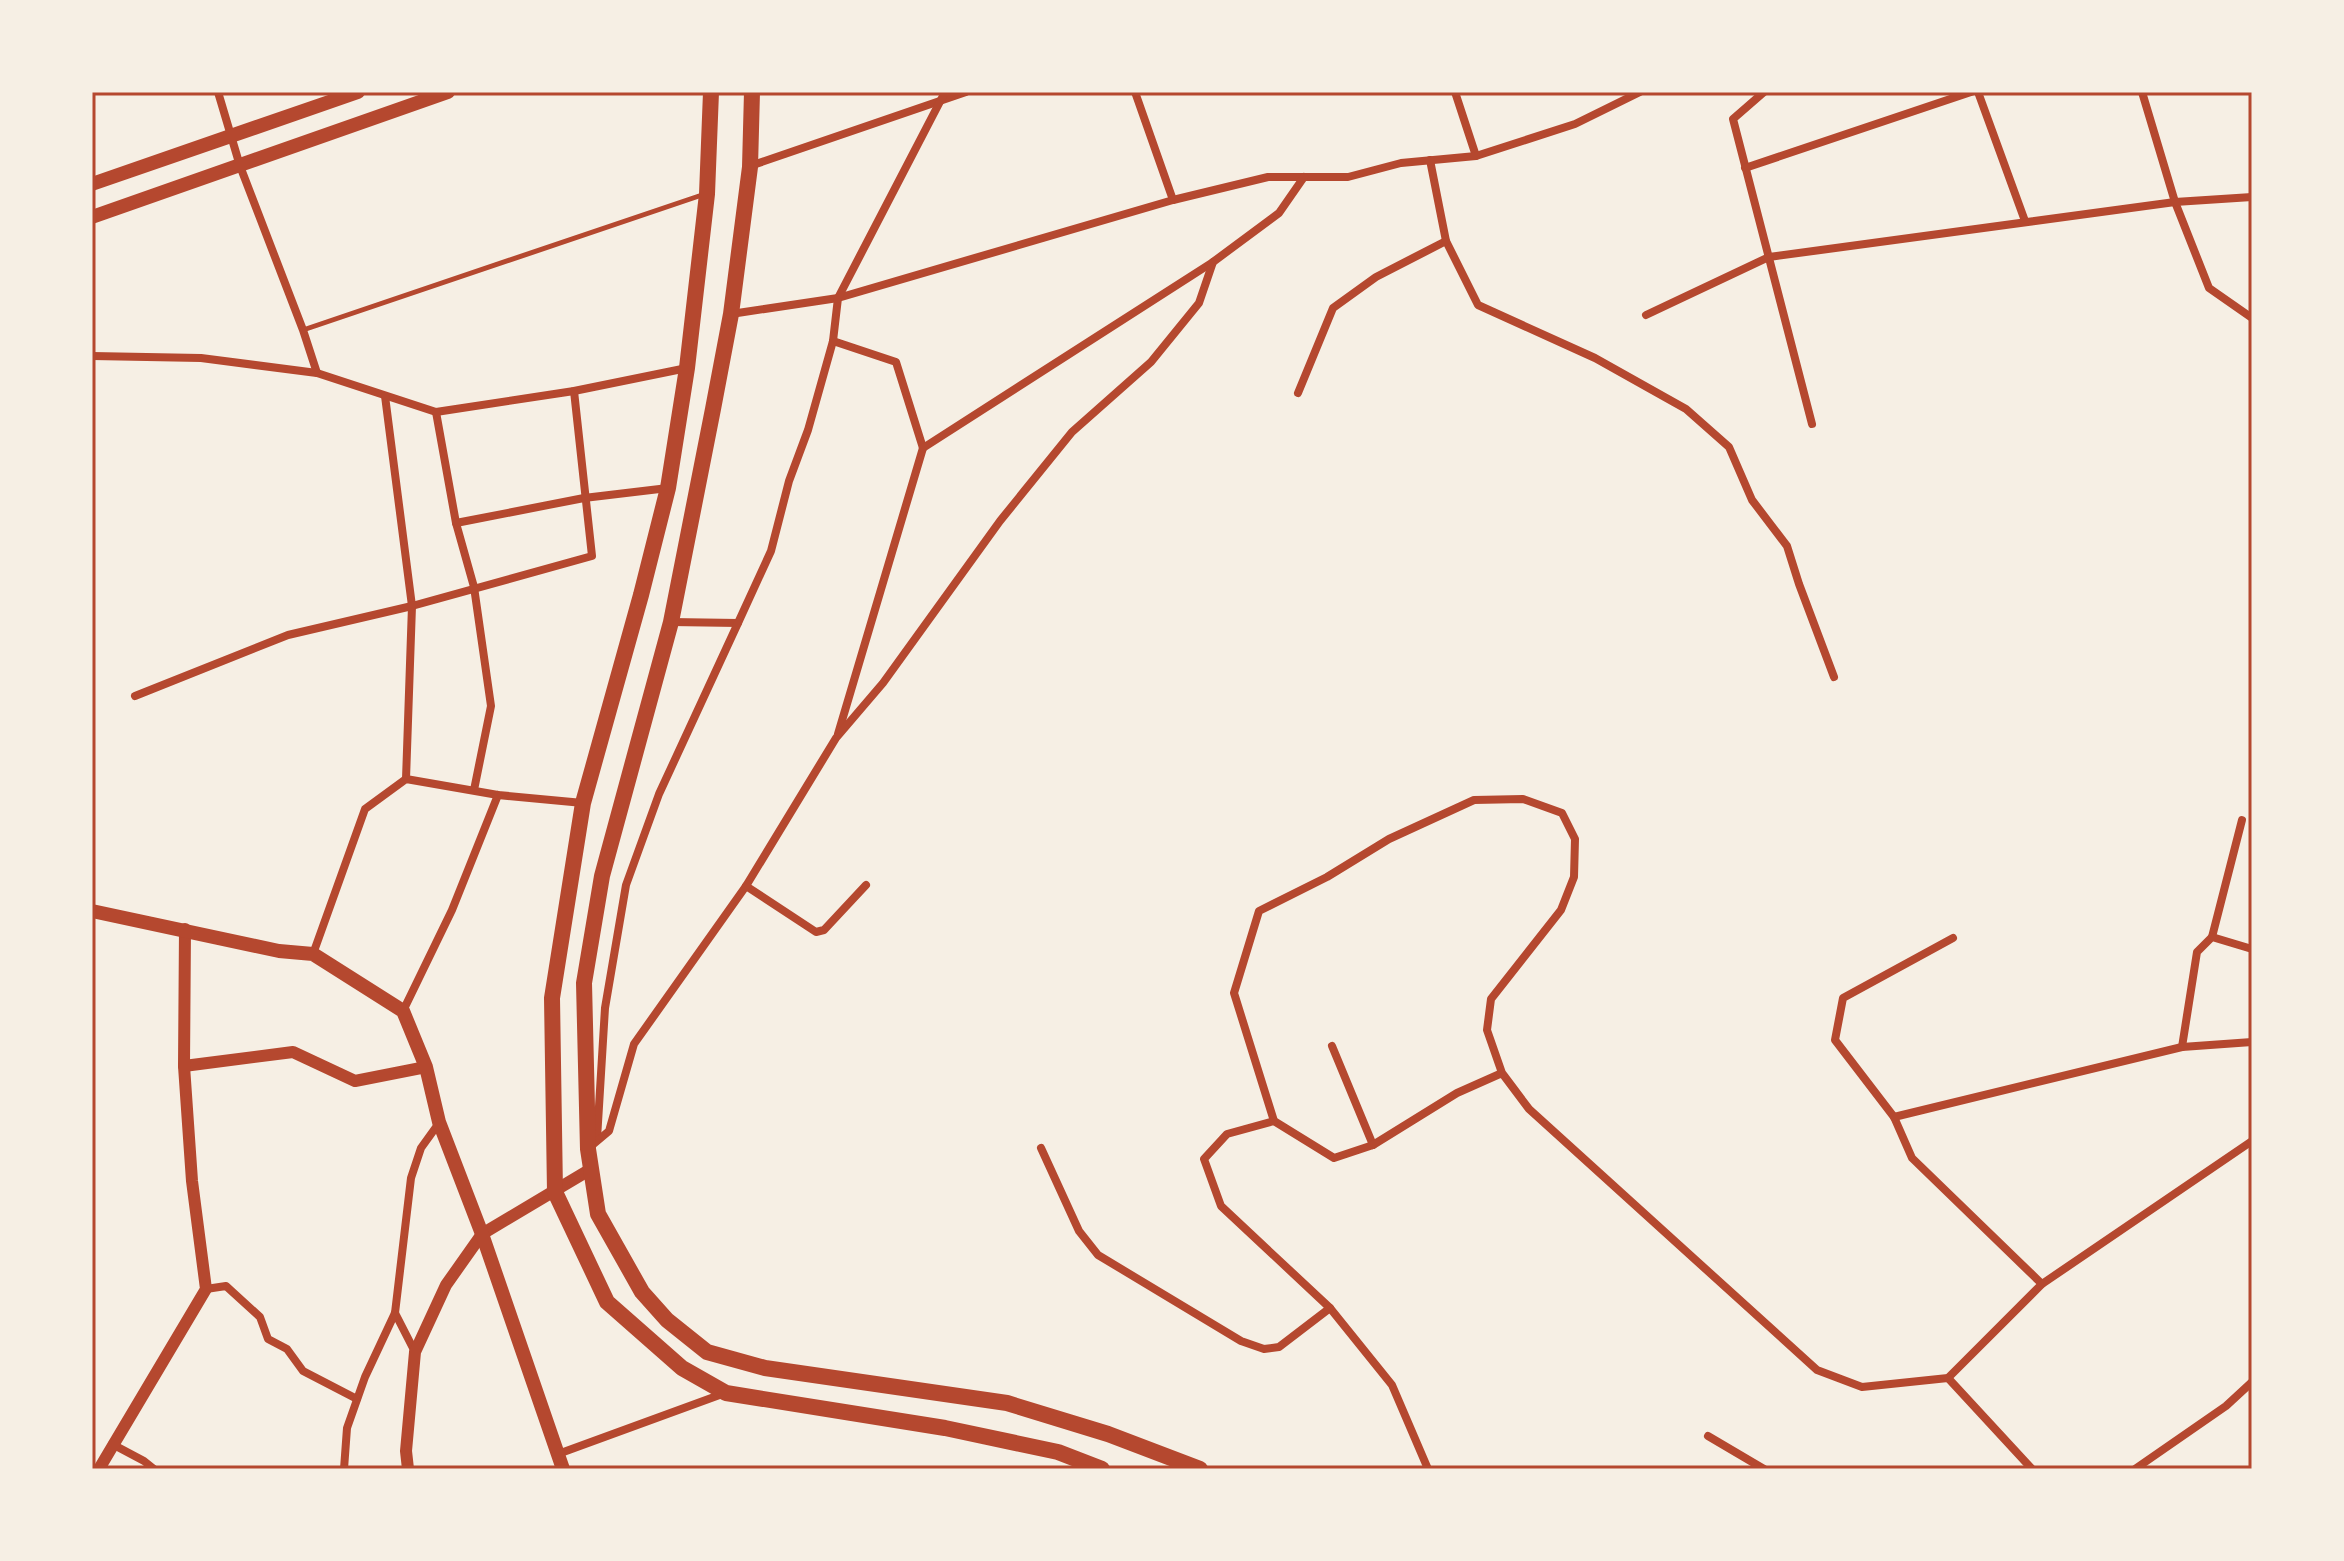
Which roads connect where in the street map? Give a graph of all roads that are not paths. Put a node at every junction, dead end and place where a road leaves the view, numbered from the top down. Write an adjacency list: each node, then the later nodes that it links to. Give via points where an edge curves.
1 (218, 92): 15 (street)
2 (358, 92): 15 (main road)
3 (448, 92): 18 (main road)
4 (711, 92): 23 (main road)
5 (752, 92): 19 (main road)
6 (966, 92): 14 (street)
7 (1135, 92): 25 (street)
8 (1455, 92): 16 (street)
9 (1640, 92): 16 (street, via 1575,124)
10 (1764, 92): 20 (street, via 1733,119)
11 (1971, 92): 20 (street)
12 (1978, 92): 28 (street)
13 (2142, 92): 26 (street)
14 (944, 95): 19 (street); 32 (street)
15 (232, 137): 18 (street); 22 (main road)
16 (1476, 156): 17 (street)
17 (1430, 160): 21 (street, via 1348,177); 29 (street)
18 (240, 166): 27 (main road); 36 (street)
19 (750, 167): 33 (main road)
20 (1745, 168): 30 (street)
21 (1304, 177): 25 (street, via 1268,177); 31 (street, via 1279,213)
22 (92, 184)
23 (707, 194): 36 (lane); 39 (main road)
24 (2252, 197): 26 (street)
25 (1173, 200): 32 (street)
26 (2175, 202): 28 (street); 35 (street, via 2209,288)
27 (92, 217)
28 (2025, 221): 30 (street)
29 (1446, 241): 42 (street, via 1376,277 1333,308); 54 (street, via 1478,305 1595,358 1686,409 1729,447 1752,500 1787,546)
30 (1769, 257): 34 (street); 45 (street)
31 (1213, 262): 46 (street); 56 (street, via 1199,303 1151,362 1072,432)
32 (838, 298): 33 (street); 37 (street)
33 (731, 314): 52 (main road)
34 (1646, 315)
35 (2252, 318)
36 (303, 330): 40 (street)
37 (833, 341): 46 (street, via 896,362); 53 (street, via 771,551)
38 (92, 356): 40 (street, via 201,358)
39 (687, 368): 41 (street); 47 (main road)
40 (317, 373): 43 (street)
41 (574, 391): 44 (street); 48 (street)
42 (1298, 393)
43 (385, 396): 44 (street); 51 (street)
44 (436, 412): 49 (street)
45 (1812, 424)
46 (923, 448): 56 (street)
47 (668, 488): 48 (street); 60 (main road)
48 (584, 498): 49 (street); 50 (street, via 592,556)
49 (456, 523): 50 (street)
50 (474, 587): 51 (street); 58 (street, via 491,706)
51 (412, 606): 55 (street, via 288,635); 57 (street)
52 (671, 622): 53 (street); 81 (main road, via 602,876 584,983)
53 (738, 623): 81 (street, via 659,794 626,885 605,1008)
54 (1834, 677)
55 (135, 696)
56 (836, 738): 63 (street)
57 (406, 779): 58 (street); 69 (street, via 365,809)
58 (474, 790): 59 (street)
59 (498, 795): 60 (street); 70 (street, via 452,910)
60 (583, 803): 85 (main road, via 552,998)
61 (2242, 820): 66 (street)
62 (866, 885): 63 (street, via 824,930 816,932)
63 (746, 886): 81 (street, via 634,1044 609,1131)
64 (92, 911): 65 (main road)
65 (185, 929): 69 (main road); 74 (street)
66 (2212, 937): 68 (street); 73 (street, via 2197,952)
67 (1953, 938): 77 (street, via 1843,998 1835,1040)
68 (2252, 949)
69 (313, 954): 70 (main road)
70 (403, 1011): 75 (main road)
71 (2252, 1042): 73 (street)
72 (1332, 1046): 82 (street)
73 (2182, 1047): 77 (street)
74 (184, 1066): 75 (street, via 293,1052 355,1081); 88 (street)
75 (426, 1067): 79 (main road)
76 (1502, 1073): 78 (street, via 1487,1030 1491,999 1561,910 1574,877 1575,839 1562,813 1523,799 1474,800 1389,839 1259,911 1234,993); 82 (street, via 1457,1093); 92 (street, via 1529,1109 1817,1370 1862,1387)
77 (1894, 1117): 87 (street, via 1912,1158)
78 (1274, 1121): 82 (street, via 1334,1158); 89 (street, via 1227,1134 1204,1159 1221,1206)
79 (439, 1122): 86 (main road); 90 (street, via 421,1148 411,1178)
80 (2252, 1141): 87 (street)
81 (592, 1144): 84 (main road)
82 (1373, 1145)
83 (1041, 1148): 89 (street, via 1079,1231 1098,1255 1241,1341 1264,1349 1279,1347)
84 (591, 1169): 85 (street); 105 (main road, via 598,1214 642,1292 707,1352 765,1368 1007,1403)
85 (555, 1192): 86 (street); 94 (main road, via 607,1302 682,1368)
86 (482, 1234): 91 (street, via 446,1285); 98 (main road)
87 (2042, 1284): 92 (street)
88 (206, 1289): 95 (street, via 226,1286 260,1317 268,1339 287,1349 303,1371); 97 (street)
89 (1330, 1308): 106 (street, via 1392,1385)
90 (395, 1313): 91 (street); 95 (street)
91 (415, 1352): 102 (street)
92 (1948, 1378): 108 (street)
93 (2252, 1382): 109 (street)
94 (726, 1393): 98 (street); 104 (main road, via 945,1428 1058,1452)
95 (357, 1399): 101 (street, via 347,1428)
96 (1708, 1436): 107 (street)
97 (112, 1444): 99 (street); 100 (street)
98 (558, 1454): 103 (main road)
99 (99, 1469)
100 (154, 1469)
101 (344, 1469)
102 (408, 1469)
103 (563, 1469)
104 (1102, 1469)
105 (1200, 1469)
106 (1428, 1469)
107 (1764, 1469)
108 (2032, 1469)
109 (2135, 1469)

